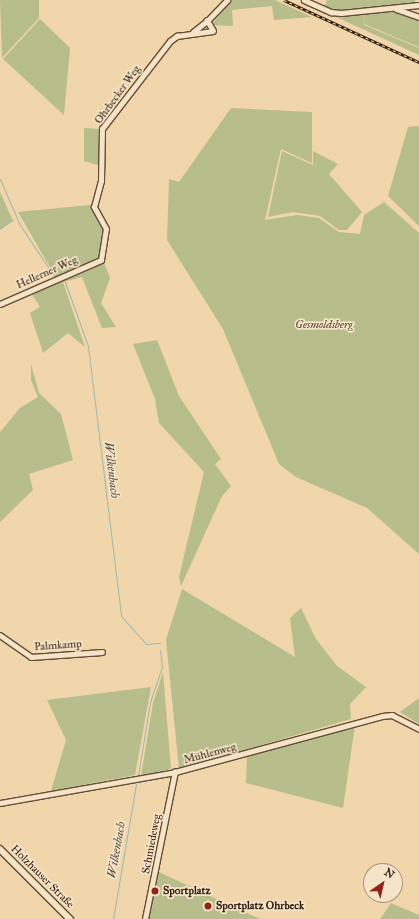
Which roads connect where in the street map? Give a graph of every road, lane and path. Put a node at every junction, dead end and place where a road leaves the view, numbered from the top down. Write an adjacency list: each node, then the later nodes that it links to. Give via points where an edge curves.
1 (227, 0): 6 (street, Ohrbecker Weg)
2 (304, 0): 4 (street, via 330,12)
3 (419, 5): 4 (street)
4 (396, 9): 5 (street)
5 (419, 17)
6 (207, 21): 7 (street, Ohrbecker Weg); 7 (street, Ohrbecker Weg, via 213,31)
7 (193, 32): 8 (street, Ohrbecker Weg, via 170,41 102,129 101,181 94,204 106,229)
8 (101, 260): 9 (street, Hellerner Weg)
9 (0, 304)
10 (0, 635): 11 (street, Palmkamp, via 31,658)
11 (102, 652)
12 (419, 730): 13 (street, Mühlenweg, via 392,715 382,716)
13 (175, 772): 14 (street, Mühlenweg); 17 (street, Schmiedeweg)
14 (0, 803)
15 (0, 849): 16 (street, Holzhauser Straße)
16 (70, 919)
17 (145, 919)

